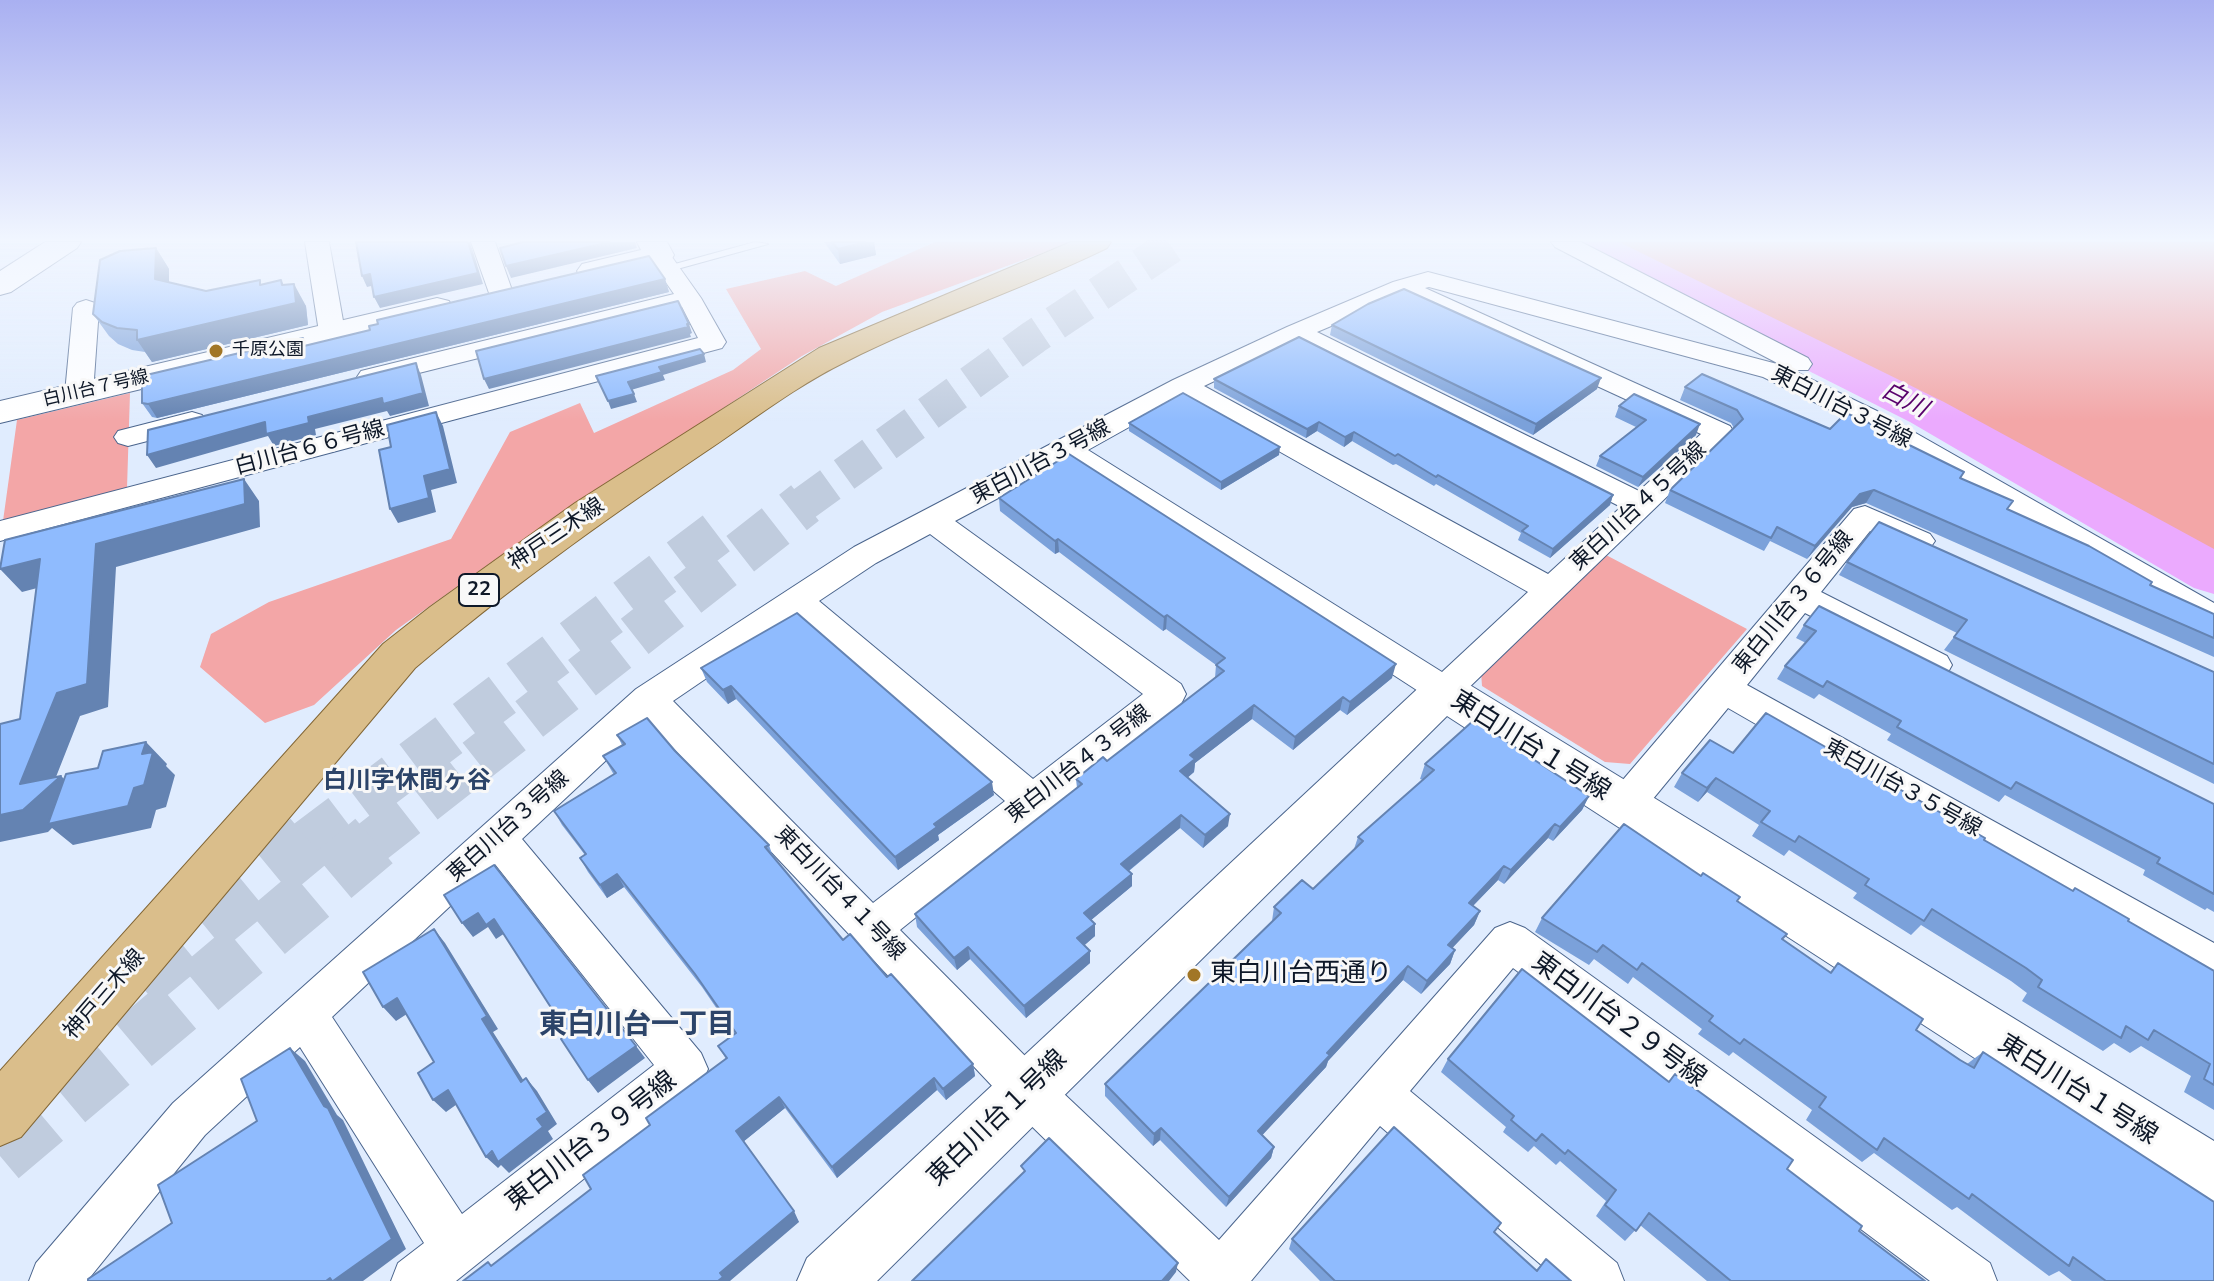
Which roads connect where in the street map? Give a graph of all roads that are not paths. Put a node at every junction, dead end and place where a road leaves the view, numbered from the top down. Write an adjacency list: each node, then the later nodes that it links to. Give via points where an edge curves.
1 (327, 302): 11 (street)
2 (462, 302): 11 (street, 白川台７号線)
3 (674, 302): 13 (street)
4 (691, 302): 23 (street, 白川台６６号線, via 713,342)
5 (956, 302): 41 (main road, 神戸三木線 / 22, via 831,355 788,380 520,559 399,656)
6 (1367, 302): 12 (street, 東白川台３号線)
7 (1434, 302): 21 (street, 東白川台４５号線, via 1720,432)
8 (1513, 302): 18 (street, 東白川台３号線, via 1772,371)
9 (1678, 302): 18 (street, via 1880,407)
10 (86, 308): 15 (street)
11 (332, 332): 15 (street, 白川台７号線)
12 (1296, 332): 14 (street, 東白川台３号線); 21 (street)
13 (341, 384)
14 (1183, 386): 20 (street, 東白川台３号線); 25 (street)
15 (79, 393): 16 (street, 白川台７号線)
16 (0, 412)
17 (219, 414): 19 (street)
18 (1867, 417): 28 (street, 東白川台３号線)
19 (128, 437)
20 (1067, 450): 22 (street, 東白川台３号線); 31 (street)
21 (1641, 505): 25 (street, 東白川台４５号線)
22 (932, 520): 27 (street, 東白川台３号線); 33 (street, 東白川台４３号線, via 1168,694)
23 (0, 531)
24 (1952, 556): 26 (street, 東白川台３６号線, via 1865,516)
25 (1550, 590): 31 (street, 東白川台４５号線)
26 (1800, 596): 29 (street); 30 (street, 東白川台３６号線)
27 (796, 600): 32 (street, 東白川台３号線); 33 (street)
28 (2214, 617)
29 (1971, 683)
30 (1724, 689): 34 (street); 37 (street, 東白川台３５号線)
31 (1444, 691): 34 (street, 東白川台１号線); 39 (street, 東白川台１号線)
32 (649, 699): 35 (street, 東白川台３号線); 36 (street, 東白川台４１号線)
33 (1033, 802): 36 (street, 東白川台４３号線)
34 (1624, 806): 42 (street, 東白川台１号線)
35 (497, 837): 38 (street, 東白川台３号線); 43 (street, 東白川台３９号線, via 685,1069)
36 (872, 928): 39 (street, 東白川台４１号線)
37 (2214, 965)
38 (304, 1014): 43 (street); 45 (street, 東白川台３号線, via 189,1119)
39 (1028, 1091): 44 (street, 東白川台４１号線); 47 (street, 東白川台１号線)
40 (1379, 1095): 44 (street, 東白川台２９号線); 48 (street); 49 (street, 東白川台２９号線, via 1510,941)
41 (0, 1116)
42 (2214, 1177)
43 (456, 1249): 46 (street, 東白川台３９号線)
44 (1221, 1279)
45 (54, 1281)
46 (416, 1281)
47 (830, 1281)
48 (1599, 1281)
49 (1972, 1281)

